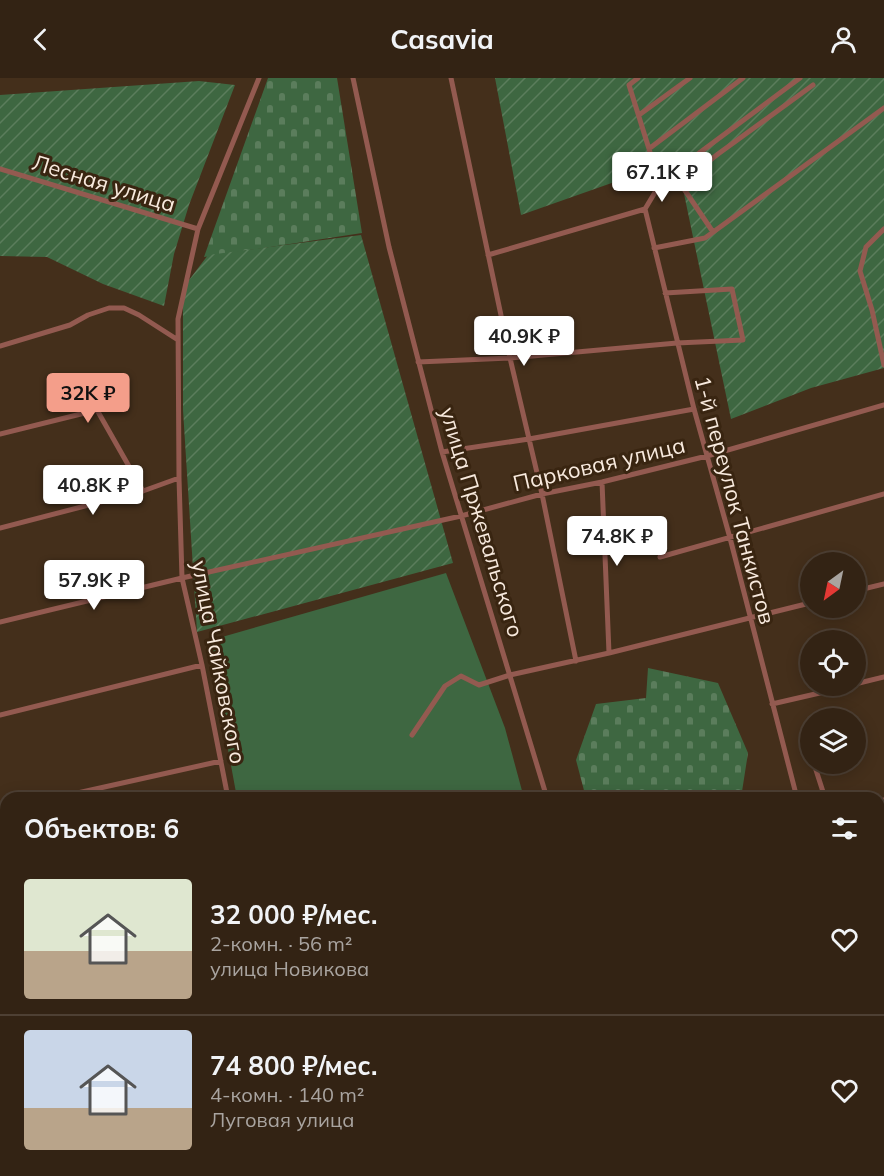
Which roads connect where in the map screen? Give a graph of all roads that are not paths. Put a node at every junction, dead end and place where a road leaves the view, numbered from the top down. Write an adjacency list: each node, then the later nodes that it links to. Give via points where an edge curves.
1 (259, 78): 15 (street, улица Чайковского)
2 (353, 78): 25 (street, улица Пржевальского)
3 (451, 78): 19 (street)
4 (638, 78): 10 (street, via 629,85)
5 (690, 78): 10 (street)
6 (743, 78): 11 (street)
7 (800, 78): 13 (street)
8 (813, 85): 17 (street, via 686,179 682,186)
9 (884, 108): 17 (street)
10 (639, 116): 11 (street)
11 (650, 148): 13 (street)
12 (0, 169): 15 (street, Лесная улица)
13 (660, 184): 14 (street)
14 (645, 209): 18 (street, 1-й переулок Танкистов); 19 (street)
15 (198, 229): 21 (street, улица Чайковского, via 178,319)
16 (884, 229): 26 (street, via 866,247 860,271)
17 (713, 232): 18 (street, via 705,238)
18 (654, 249): 20 (street, 1-й переулок Танкистов)
19 (488, 255): 24 (street)
20 (665, 293): 22 (street, 1-й переулок Танкистов); 22 (street, via 732,289 743,340)
21 (178, 340): 23 (street, via 124,308 109,308 70,325); 33 (street, улица Чайковского)
22 (677, 343): 24 (street); 28 (street, 1-й переулок Танкистов)
23 (0, 346)
24 (510, 358): 25 (street); 30 (street)
25 (418, 362): 31 (street, улица Пржевальского)
26 (884, 365)
27 (884, 405): 32 (street, Парковая улица)
28 (694, 409): 30 (street); 32 (street, 1-й переулок Танкистов)
29 (0, 434): 35 (street, via 97,410)
30 (529, 439): 31 (street); 36 (street)
31 (442, 452): 38 (street, улица Пржевальского)
32 (707, 456): 34 (street, Парковая улица); 40 (street, 1-й переулок Танкистов)
33 (179, 478): 35 (street); 42 (street, улица Чайковского)
34 (602, 482): 36 (street, Парковая улица); 48 (street)
35 (143, 491): 39 (street)
36 (542, 494): 38 (street, Парковая улица); 49 (street)
37 (884, 494): 40 (street)
38 (461, 516): 42 (street, Парковая улица); 51 (street, улица Пржевальского)
39 (0, 528)
40 (730, 538): 41 (street); 46 (street, 1-й переулок Танкистов)
41 (660, 557)
42 (182, 578): 47 (street, Парковая улица); 50 (street, улица Чайковского)
43 (884, 584): 44 (street)
44 (866, 588)
45 (800, 605): 46 (street)
46 (749, 618): 48 (street); 55 (street, 1-й переулок Танкистов)
47 (0, 622)
48 (609, 653): 49 (street)
49 (576, 661): 51 (street)
50 (202, 665): 56 (street); 58 (street, улица Чайковского)
51 (510, 675): 57 (street, via 479,685 461,676 445,686); 62 (street, улица Пржевальского)
52 (884, 677): 53 (street)
53 (866, 681)
54 (806, 696): 55 (street)
55 (772, 704): 63 (street, 1-й переулок Танкистов)
56 (0, 715)
57 (412, 735)
58 (221, 761): 60 (street); 61 (street, улица Чайковского)
59 (817, 774): 64 (street)
60 (82, 792)
61 (227, 792)
62 (545, 792)
63 (795, 792)
64 (823, 792)

